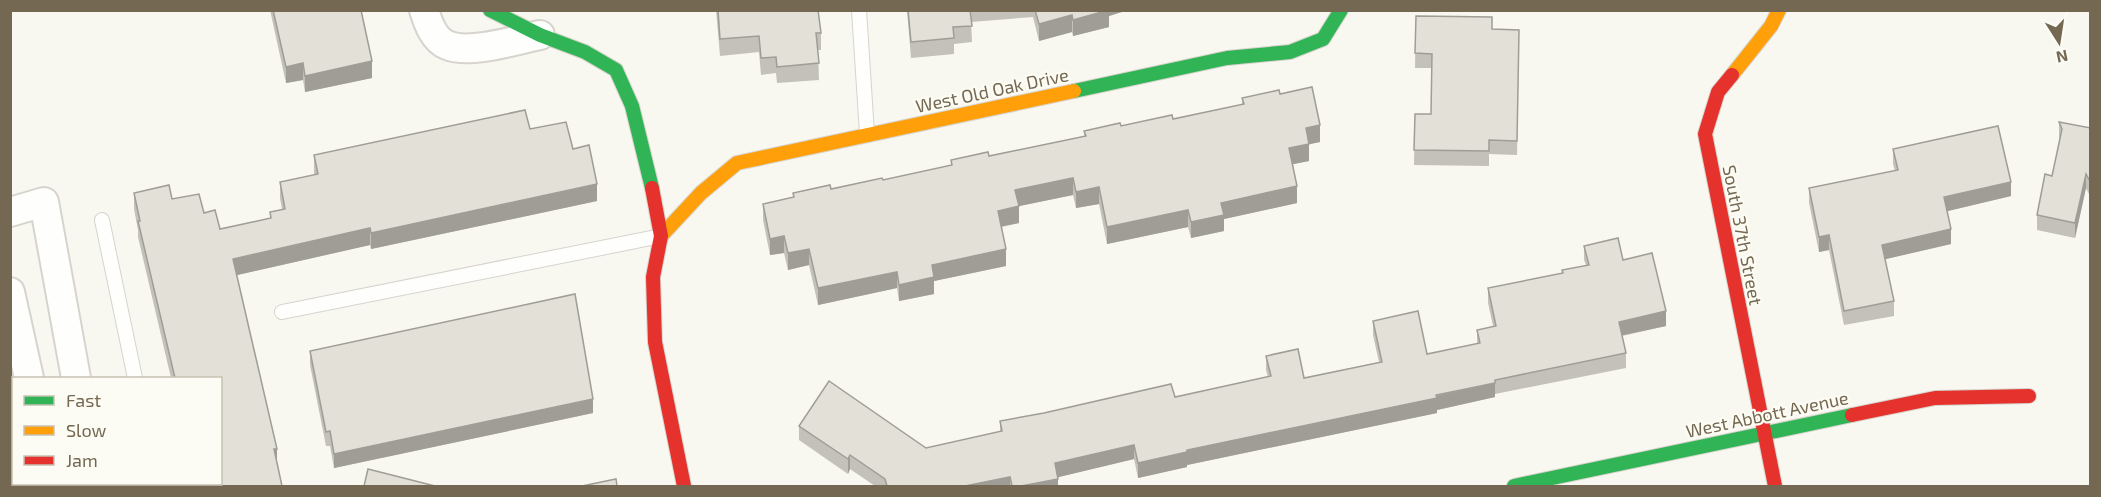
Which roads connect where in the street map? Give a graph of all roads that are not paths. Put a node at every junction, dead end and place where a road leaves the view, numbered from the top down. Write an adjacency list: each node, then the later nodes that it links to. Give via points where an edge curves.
1 (424, 10): 6 (street, via 430,29 446,45 477,49)
2 (490, 10): 6 (street)
3 (859, 10): 7 (lane)
4 (1341, 10): 7 (street, West Old Oak Drive, via 1323,39 1290,52 1227,58)
5 (1779, 10): 17 (street, South 37th Street, via 1771,26 1718,92 1705,134)
6 (540, 35): 10 (street, via 585,52 616,70 632,106 643,146)
7 (867, 134): 10 (street, West Old Oak Drive, via 738,163 700,193)
8 (10, 212): 14 (street, via 44,202)
9 (102, 220): 15 (lane)
10 (661, 236): 12 (lane); 18 (street, via 653,278 655,342)
11 (10, 292): 13 (street)
12 (282, 312)
13 (29, 377)
14 (76, 377)
15 (135, 377)
16 (2029, 396): 17 (street, West Abbott Avenue, via 1935,398)
17 (1764, 433): 19 (street, West Abbott Avenue); 20 (street, South 37th Street)
18 (684, 486)
19 (1514, 486)
20 (1775, 486)

